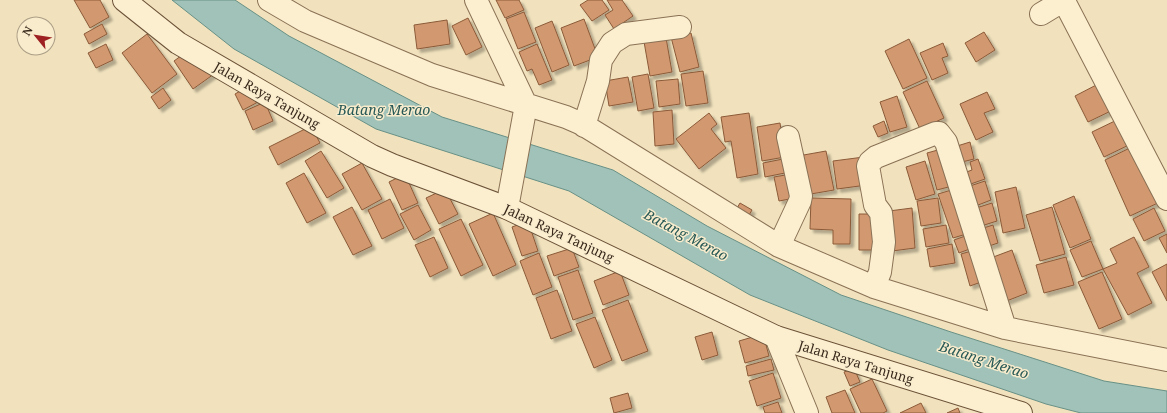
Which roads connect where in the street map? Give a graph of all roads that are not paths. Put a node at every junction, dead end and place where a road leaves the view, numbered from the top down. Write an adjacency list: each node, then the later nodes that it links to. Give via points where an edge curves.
1 (124, 0): 11 (street, Jalan Raya Tanjung, via 178,42 372,156 392,165)
2 (269, 0): 7 (street, via 305,21)
3 (476, 0): 7 (street)
4 (1064, 0): 5 (street); 10 (street)
5 (1041, 14)
6 (680, 27): 8 (street, via 626,34 612,43 601,60 598,82)
7 (524, 115): 8 (street, via 566,117); 11 (street)
8 (584, 126): 12 (street)
9 (788, 137): 12 (street, via 801,196)
10 (1167, 199)
11 (508, 200): 15 (street, Jalan Raya Tanjung)
12 (779, 246): 13 (street)
13 (874, 287): 14 (street); 14 (street, via 880,272 884,242 881,213 875,205 868,166 876,157 939,133 946,142)
14 (1005, 328): 16 (street)
15 (776, 337): 17 (street); 18 (street, Jalan Raya Tanjung)
16 (1167, 360)
17 (807, 413)
18 (1021, 413)

